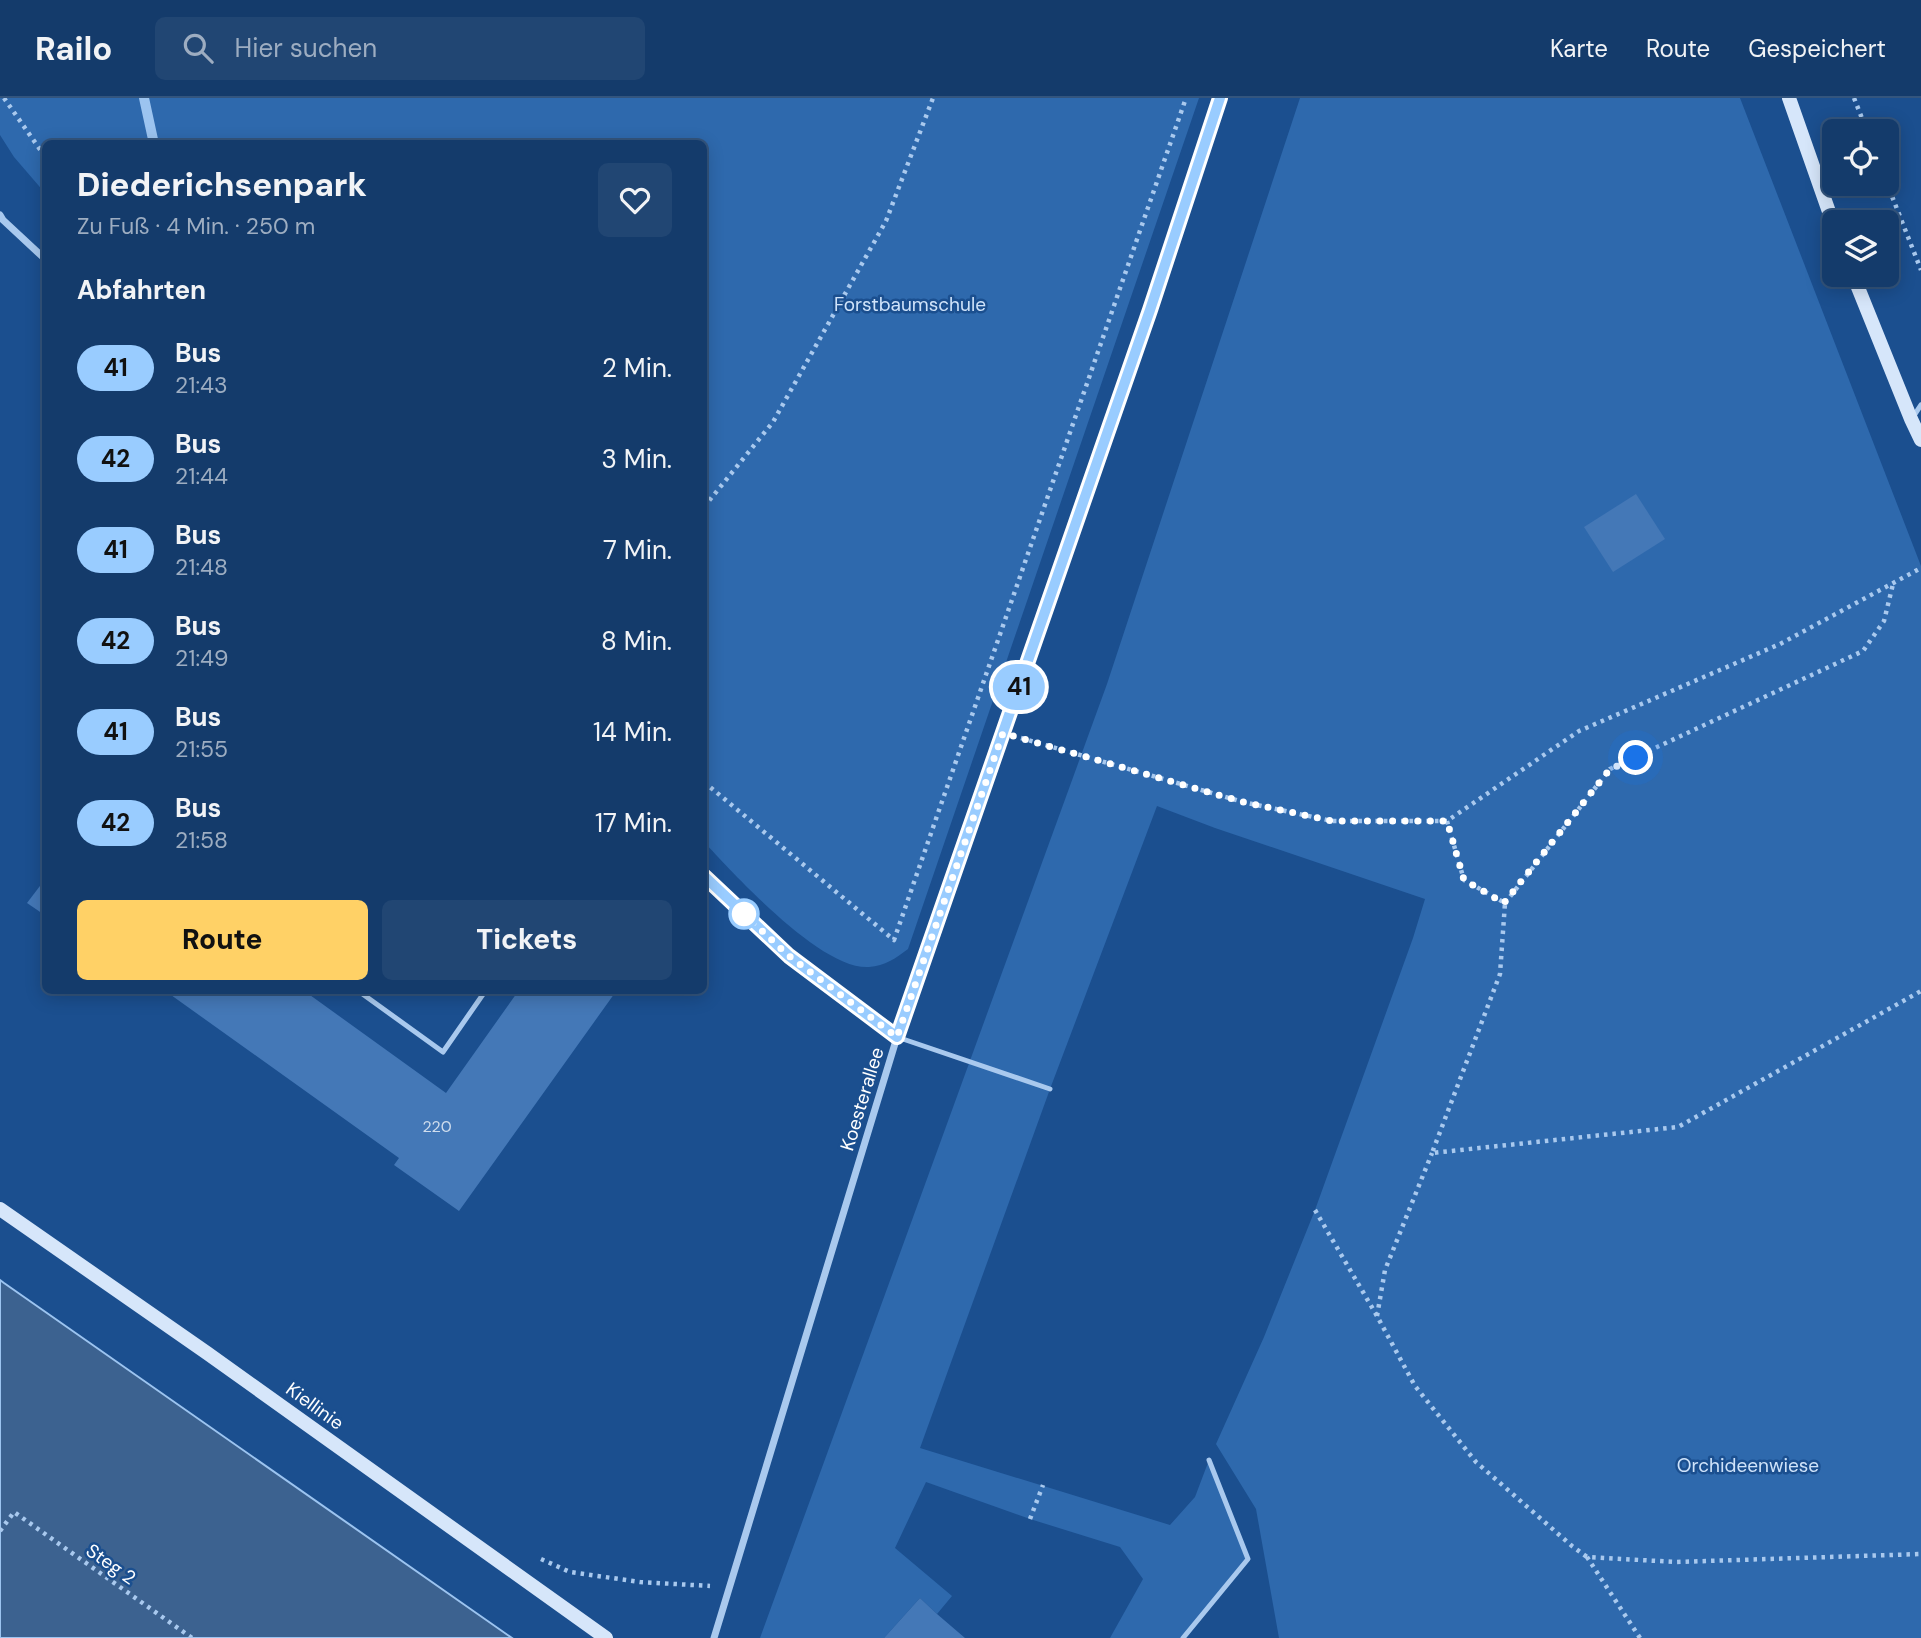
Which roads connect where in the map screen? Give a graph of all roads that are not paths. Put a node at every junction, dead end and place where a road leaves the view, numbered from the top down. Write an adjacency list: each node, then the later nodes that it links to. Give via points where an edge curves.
1 (1220, 98): 13 (street, Koesterallee)
2 (1789, 98): 3 (street)
3 (1828, 210)
4 (0, 215): 5 (street)
5 (42, 256)
6 (1858, 287): 8 (street)
7 (1921, 405): 8 (lane)
8 (1911, 419): 9 (street)
9 (1921, 440)
10 (707, 879): 13 (street, via 789,956)
11 (363, 994): 12 (lane, via 443,1052)
12 (483, 994)
13 (897, 1037): 14 (lane); 18 (street, Koesterallee)
14 (1050, 1089)
15 (0, 1209): 17 (street, Kiellinie)
16 (1209, 1460): 19 (lane, via 1248,1559)
17 (606, 1638)
18 (713, 1638)
19 (1183, 1638)

